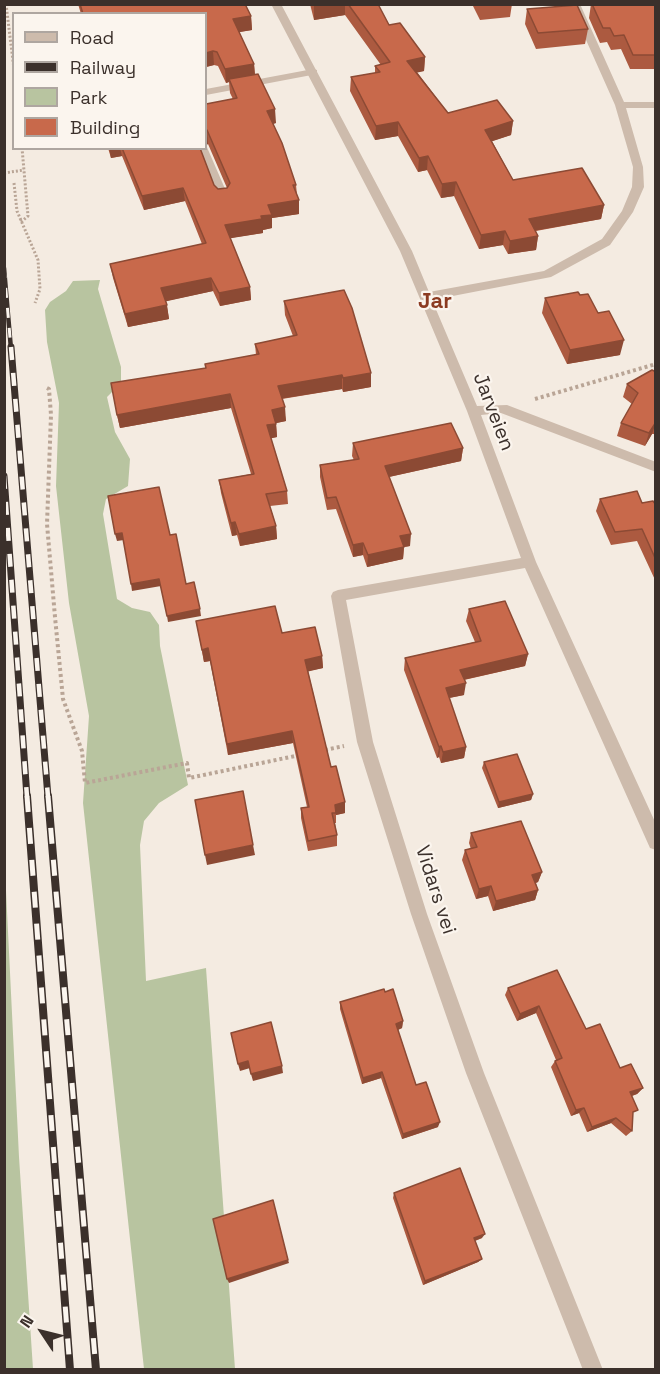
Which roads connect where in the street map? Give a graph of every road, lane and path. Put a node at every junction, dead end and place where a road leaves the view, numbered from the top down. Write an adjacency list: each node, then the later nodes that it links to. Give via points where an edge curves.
1 (6, 4): 4 (path)
2 (276, 4): 5 (street, Jarveien)
3 (575, 4): 7 (street)
4 (12, 54)
5 (312, 72): 6 (street); 16 (street, Jarveien)
6 (207, 92)
7 (620, 105): 8 (street); 16 (street, via 638,167 638,187 627,212 606,242 547,274)
8 (656, 105)
9 (22, 150): 11 (path)
10 (204, 150): 14 (street)
11 (24, 170): 12 (path); 15 (path, via 28,216)
12 (4, 173)
13 (14, 183): 15 (path)
14 (223, 198)
15 (21, 222): 17 (path, via 38,260 40,289)
16 (426, 297): 21 (street, Jarveien)
17 (35, 303)
18 (656, 364): 20 (path)
19 (47, 388): 26 (path, via 51,415 47,524 55,617 63,699 82,751 85,783 187,763 189,778)
20 (502, 408): 21 (street); 22 (street)
21 (473, 411): 23 (street, Jarveien)
22 (656, 467)
23 (529, 562): 24 (street, Vidars vei, via 338,596); 27 (street, Jarveien)
24 (365, 742): 25 (path); 28 (street, Vidars vei, via 475,1073)
25 (318, 751)
26 (307, 754)
27 (656, 843)
28 (593, 1370)

